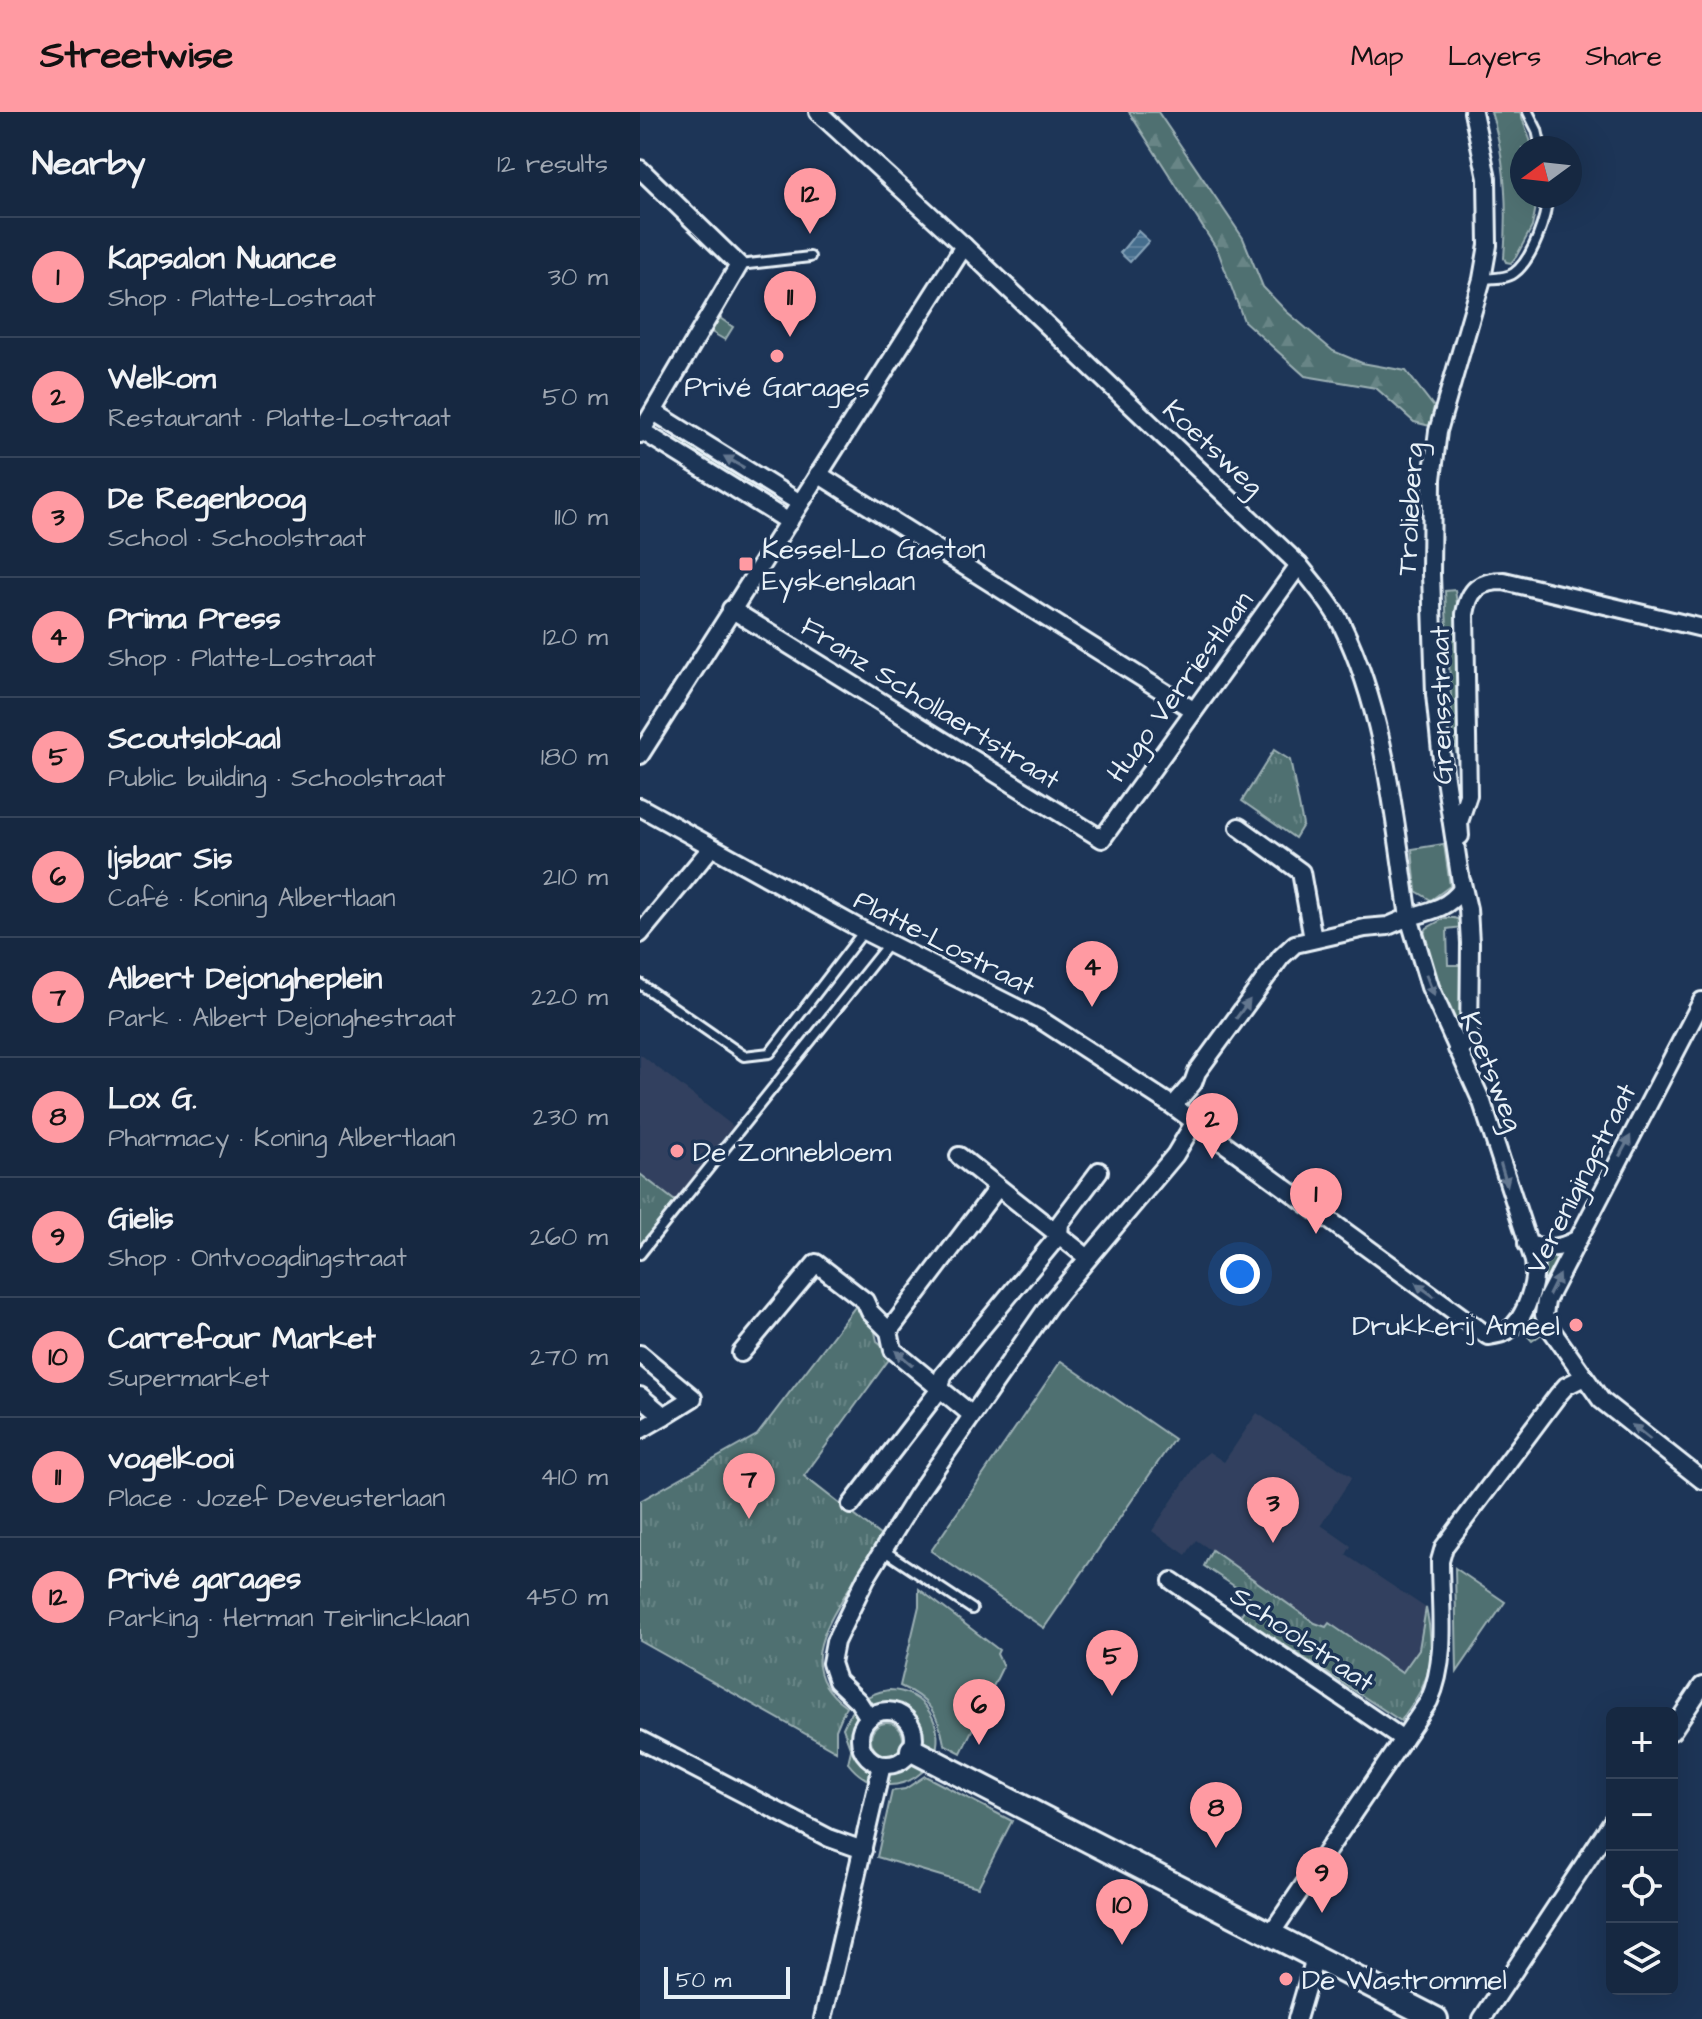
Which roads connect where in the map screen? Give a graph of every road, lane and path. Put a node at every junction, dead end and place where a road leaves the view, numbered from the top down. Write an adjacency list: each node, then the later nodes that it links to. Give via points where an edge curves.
1 (818, 112): 7 (street, Koetsweg)
2 (1473, 112): 10 (street, Trolieberg, via 1487,178 1488,245)
3 (1528, 112): 4 (lane)
4 (1538, 136)
5 (640, 169): 9 (street)
6 (1547, 208): 10 (lane, via 1517,270 1511,276)
7 (964, 246): 13 (street); 16 (street, Koetsweg)
8 (810, 257): 9 (lane)
9 (739, 265): 11 (street)
10 (1482, 279): 25 (street, Trolieberg, via 1438,431 1432,479 1435,694)
11 (654, 412): 12 (street); 14 (street, one-way to 11)
12 (641, 433): 15 (street)
13 (818, 474): 14 (street); 19 (street)
14 (800, 503): 15 (street)
15 (789, 522): 17 (street)
16 (1299, 565): 19 (street, Hugo Verriestlaan); 26 (street, Koetsweg, via 1341,622 1368,686)
17 (731, 609): 20 (street); 23 (street, Franz Schollaertstraat)
18 (1702, 628): 25 (street, Grensstraat, via 1504,581 1487,581 1476,589 1465,614 1468,795 1459,822)
19 (1193, 710): 23 (street, Hugo Verriestlaan)
20 (640, 755)
21 (640, 807): 24 (street, Platte-Lostraat)
22 (1239, 827): 29 (street, via 1301,872)
23 (1102, 839)
24 (711, 848): 27 (street, Platte-Lostraat); 28 (street)
25 (1462, 889): 26 (street, via 1439,909); 33 (street, Grensstraat, via 1468,909 1469,1043)
26 (1409, 917): 29 (street); 33 (street, Koetsweg, one-way to 33, via 1430,987)
27 (864, 931): 30 (street, Platte-Lostraat); 31 (lane, via 770,1053 744,1056)
28 (640, 934)
29 (1313, 939): 34 (street, one-way to 29, via 1281,957 1295,944)
30 (889, 942): 34 (street, Platte-Lostraat, via 1041,1020); 42 (lane)
31 (640, 984)
32 (1702, 1001): 40 (street, Verenigingstraat, one-way to 32)
33 (1457, 1049): 41 (street, Koetsweg, one-way to 41, via 1482,1102)
34 (1173, 1106): 35 (street, Platte-Lostraat)
35 (1194, 1123): 43 (street, via 1175,1155); 45 (street, Platte-Lostraat, one-way to 35)
36 (959, 1156): 38 (street)
37 (1099, 1171): 39 (street, via 1060,1223)
38 (998, 1187): 39 (street); 44 (street)
39 (1059, 1235): 43 (street); 49 (street, via 943,1375)
40 (1576, 1240): 41 (street, via 1561,1248); 48 (street, Verenigingstraat, one-way to 40, via 1544,1315)
41 (1527, 1244): 45 (street, Koetsweg, via 1535,1282 1517,1324)
42 (640, 1254)
43 (1088, 1258): 51 (street)
44 (889, 1331): 46 (street, via 865,1301 816,1263); 49 (street, one-way to 44, via 893,1350)
45 (1488, 1336)
46 (741, 1353)
47 (640, 1354): 52 (street, via 693,1398)
48 (1584, 1377): 54 (street, one-way to 48, via 1601,1400); 62 (street, via 1566,1386 1444,1547 1438,1682)
49 (940, 1389): 51 (street); 55 (street)
50 (640, 1396): 52 (street)
51 (972, 1415): 56 (street)
52 (664, 1416): 53 (street)
53 (640, 1430)
54 (1702, 1480)
55 (851, 1505)
56 (883, 1550): 58 (lane); 60 (street, via 831,1656 837,1681)
57 (1172, 1581): 62 (street, Schoolstraat)
58 (972, 1609)
59 (1702, 1686): 61 (street)
60 (869, 1718): 64 (street, via 886,1710 898,1712 915,1738); 65 (street, via 860,1735 862,1748)
61 (1678, 1722)
62 (1403, 1739): 68 (street)
63 (640, 1740): 67 (street, via 829,1838)
64 (912, 1750): 65 (street, via 895,1764); 68 (street)
65 (882, 1765): 67 (street)
66 (1606, 1831): 73 (street)
67 (863, 1850): 70 (street)
68 (1270, 1935): 69 (street)
69 (1315, 1958): 71 (street); 72 (street)
70 (823, 2019)
71 (1297, 2019)
72 (1436, 2019)
73 (1482, 2019)

